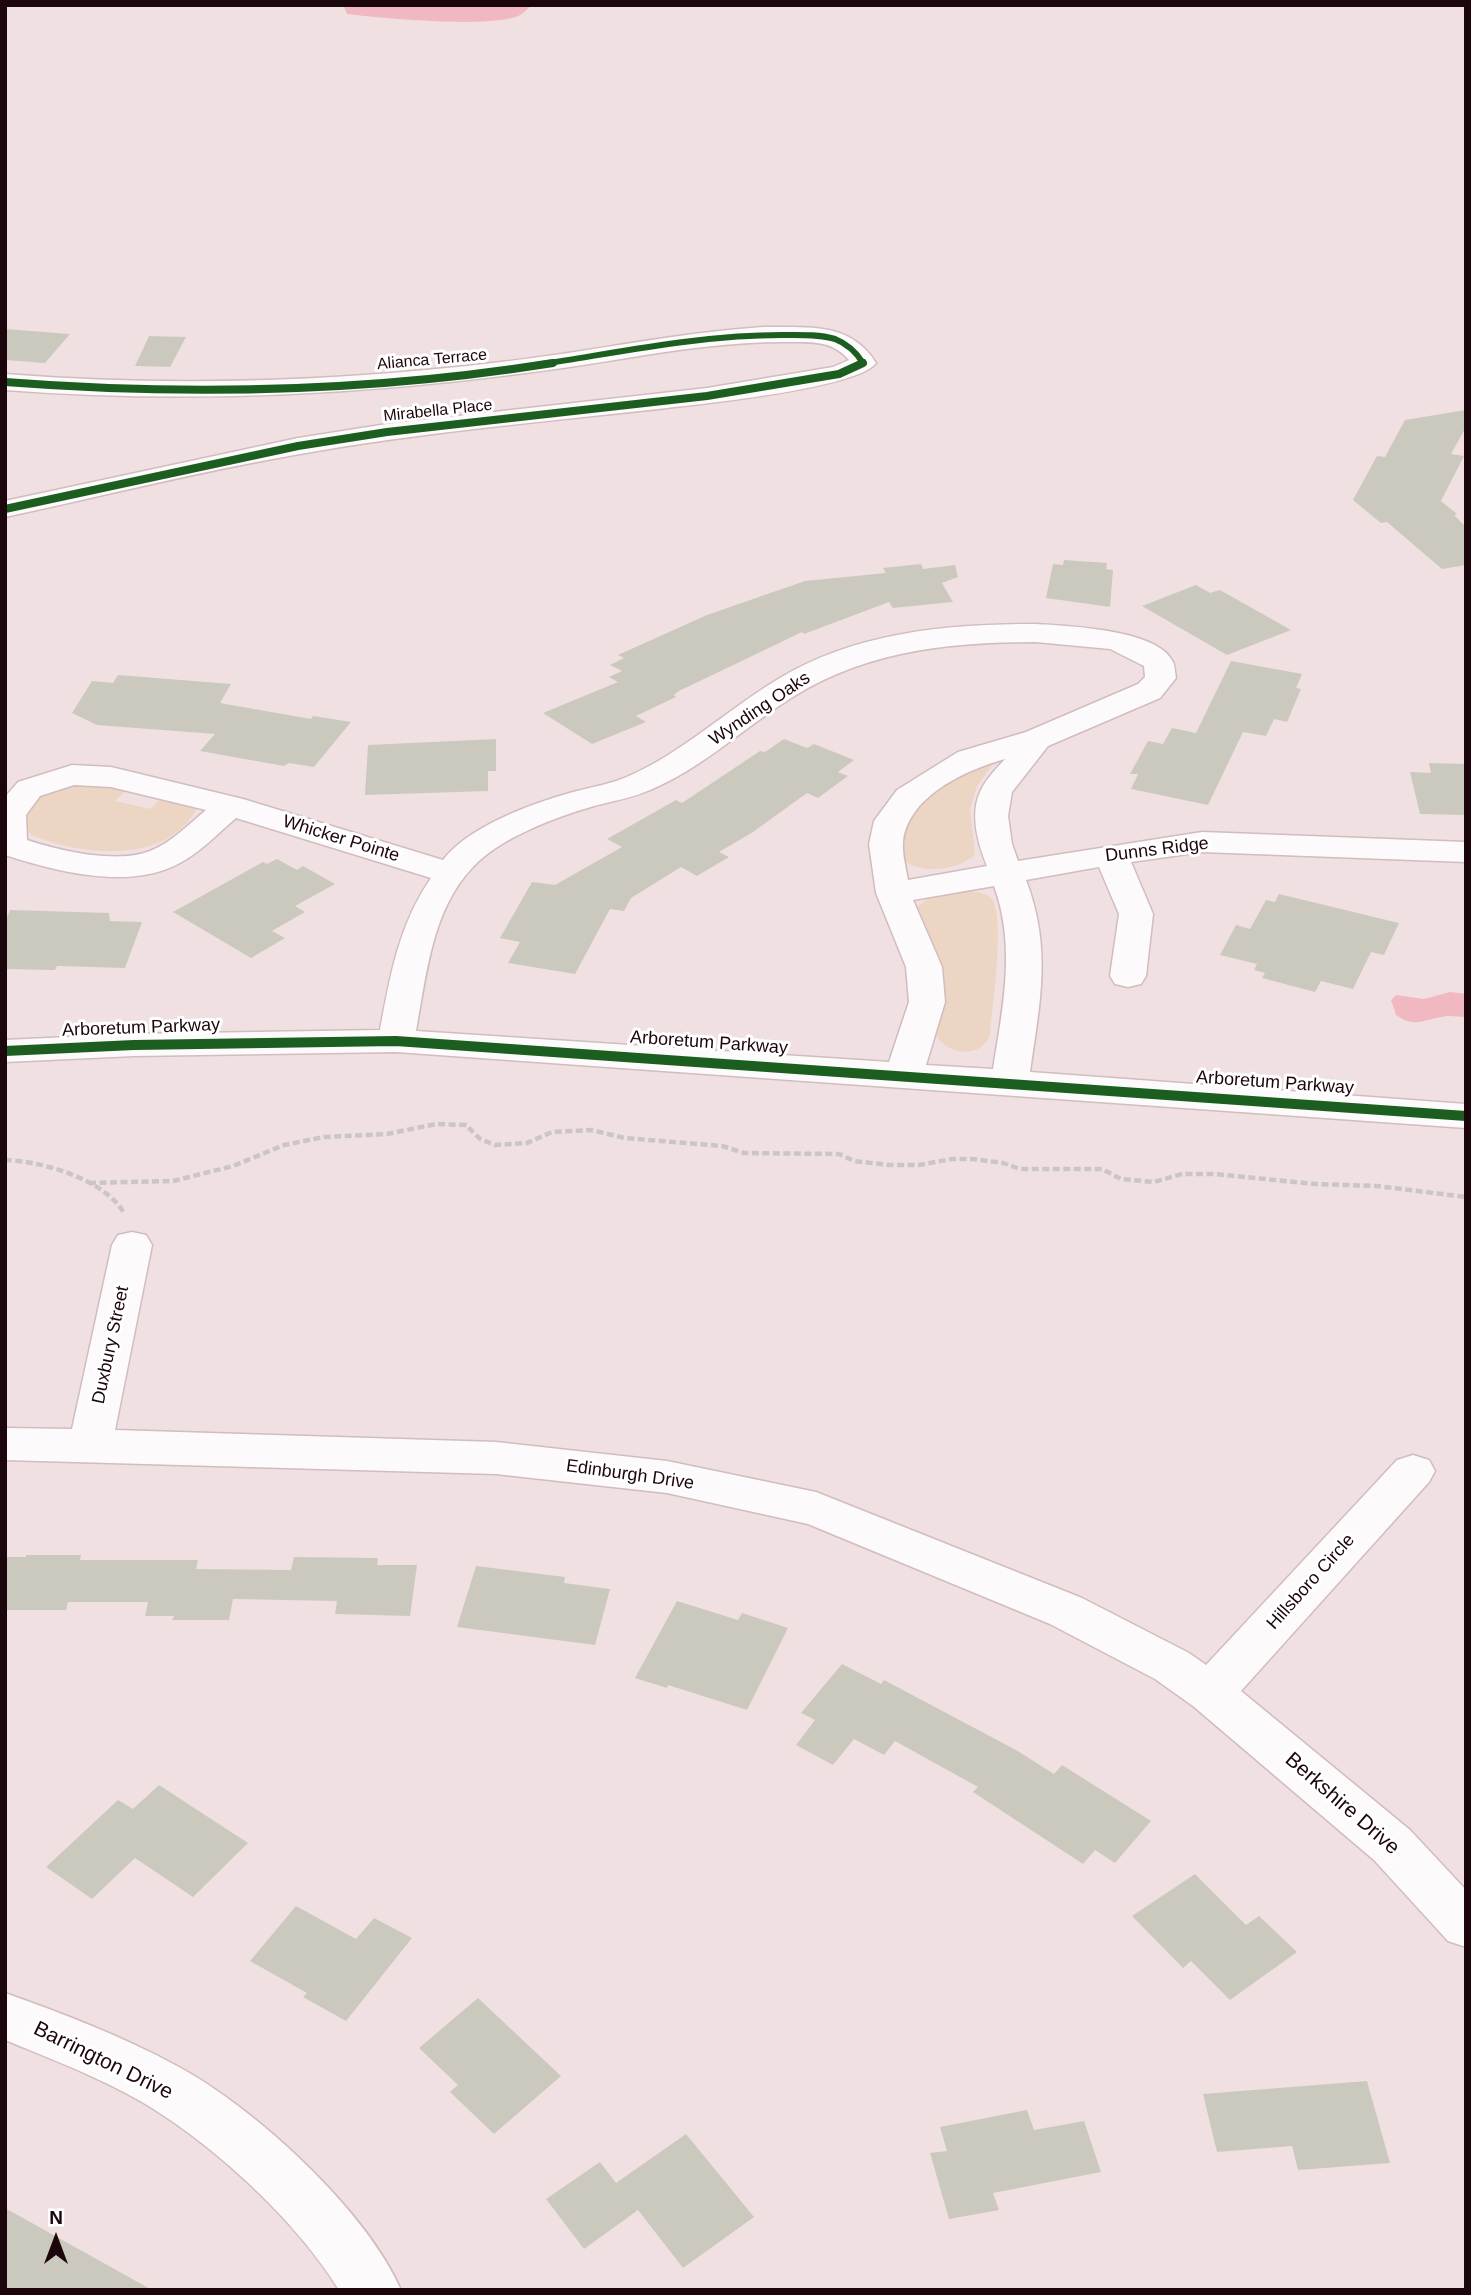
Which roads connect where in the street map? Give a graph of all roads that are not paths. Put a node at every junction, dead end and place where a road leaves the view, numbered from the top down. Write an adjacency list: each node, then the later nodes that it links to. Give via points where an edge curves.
1 (857, 351): 2 (street, Alianca Terrace, via 839,339 757,336 504,369 330,385 166,389); 3 (street, Mirabella Place, via 863,363 812,380 298,446)
2 (5, 382)
3 (5, 509)
4 (1037, 739): 8 (street, Wynding Oaks, via 1149,691 1161,678 1158,662 1113,640 1044,633 976,633 873,650 835,662 782,689 686,759 639,784 573,802 515,826 463,857); 9 (street, Wynding Oaks, via 996,791 992,816 995,844); 10 (street, Wynding Oaks, via 969,759 909,797 891,821 886,844)
5 (231, 806): 5 (street, Whicker Pointe, via 111,777 72,775 29,789 9,814 11,846 48,859 108,865 158,861); 8 (street, Whicker Pointe)
6 (1466, 852): 7 (street, Dunns Ridge, via 1202,842)
7 (1111, 855): 9 (street, Dunns Ridge); 11 (street, via 1136,914)
8 (451, 873): 12 (street, Wynding Oaks, via 419,928)
9 (1007, 875): 10 (street, Dunns Ridge); 15 (street, Wynding Oaks, via 1019,907 1026,974)
10 (893, 893): 14 (street, Wynding Oaks, via 924,967 927,1002)
11 (1128, 976)
12 (396, 1041): 13 (street, Arboretum Parkway); 14 (street, Arboretum Parkway)
13 (5, 1051)
14 (904, 1075): 15 (street, Arboretum Parkway)
15 (1010, 1082): 16 (street, Arboretum Parkway)
16 (1466, 1114)
17 (132, 1245): 19 (street, Duxbury Street)
18 (5, 1444): 19 (street, Edinburgh Drive)
19 (90, 1445): 21 (street, Edinburgh Drive, via 496,1458 667,1477 816,1509 1066,1611)
20 (1413, 1471): 21 (street, Hillsboro Circle)
21 (1210, 1692): 22 (street, Berkshire Drive, via 1392,1845)
22 (1466, 1925)
23 (5, 2016): 24 (street, Barrington Drive, via 160,2084 236,2138 302,2197)
24 (372, 2290)

